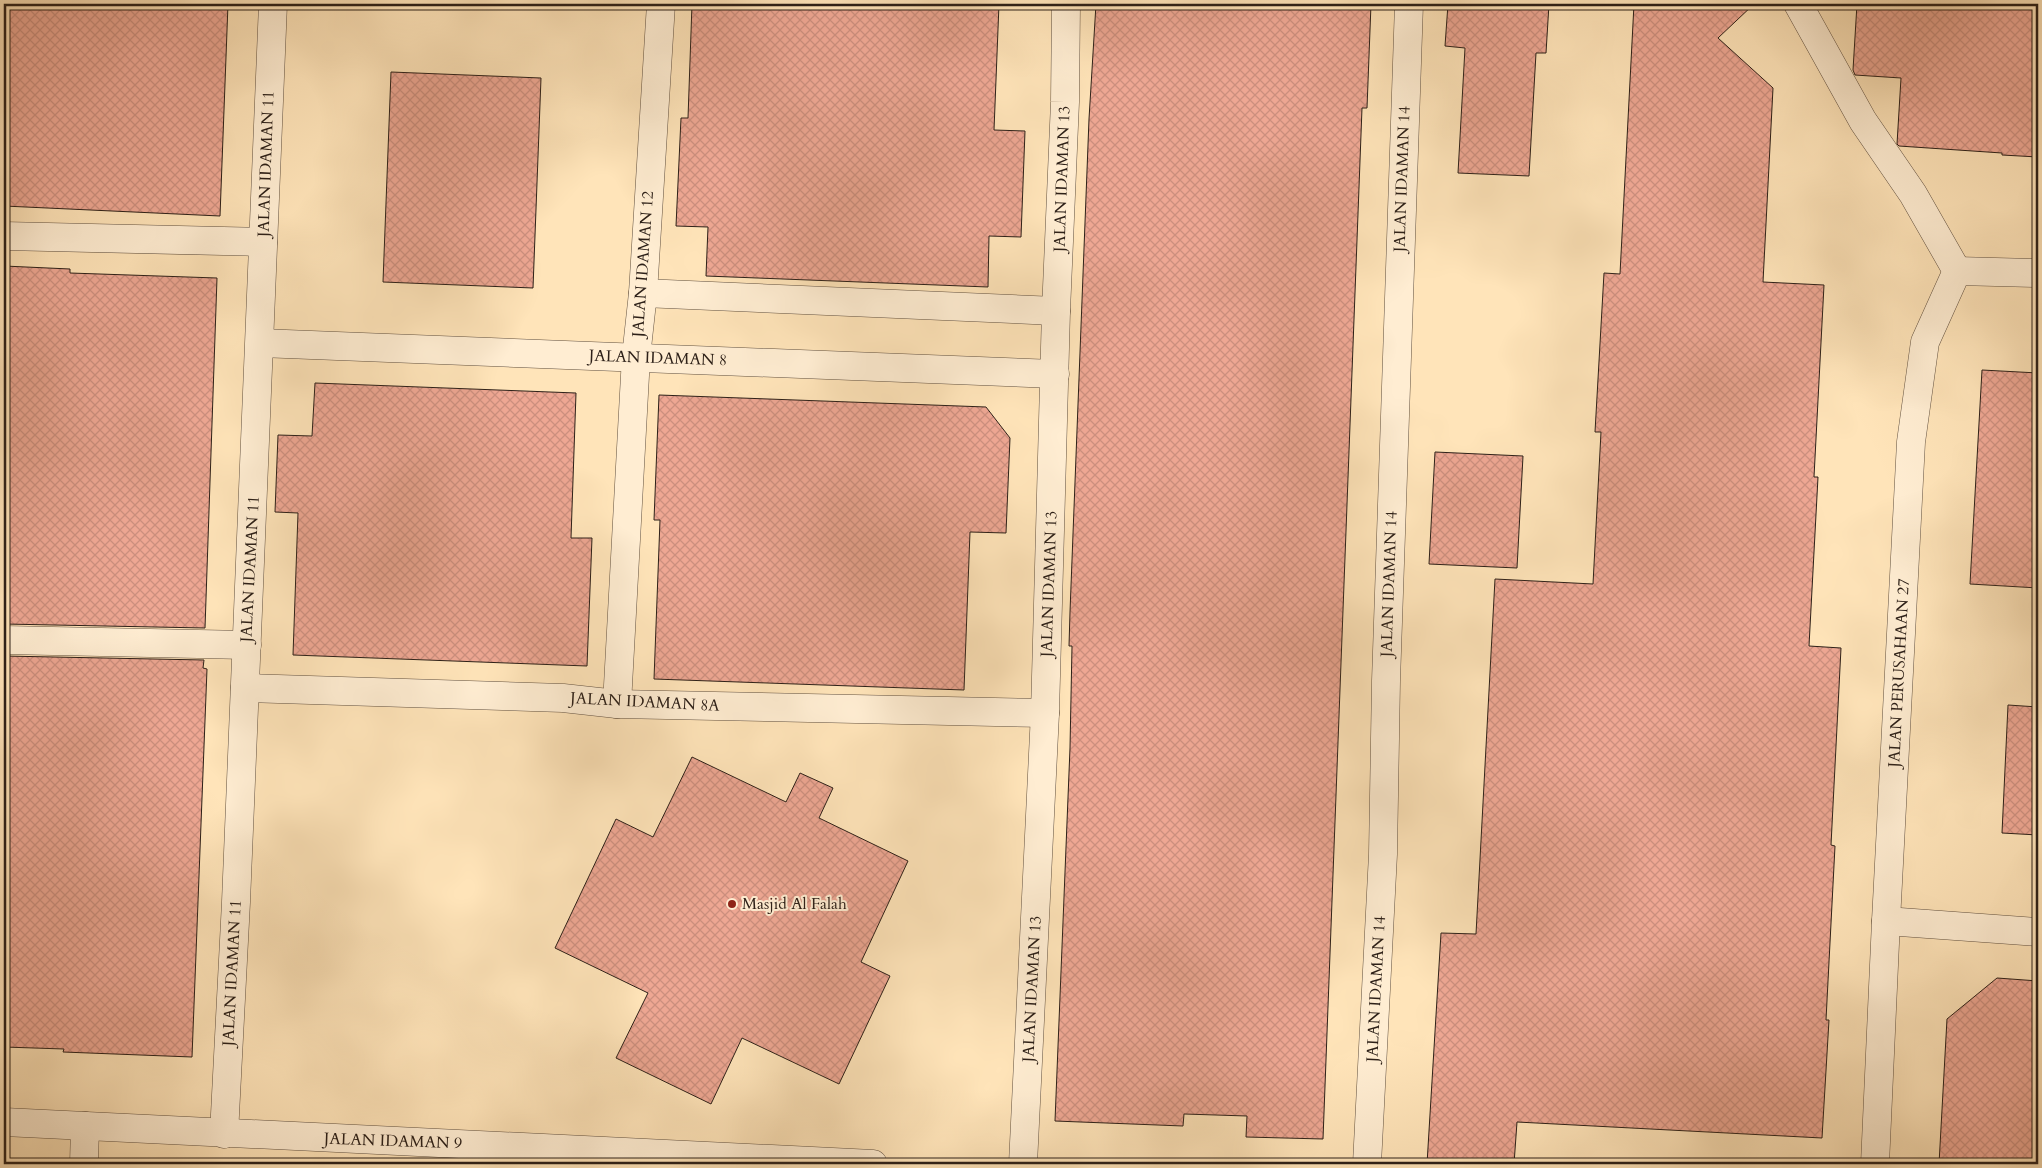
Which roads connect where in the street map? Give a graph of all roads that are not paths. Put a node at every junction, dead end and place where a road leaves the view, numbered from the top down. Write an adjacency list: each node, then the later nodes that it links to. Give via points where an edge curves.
1 (273, 4): 7 (street, JALAN IDAMAN 11)
2 (661, 4): 10 (street, JALAN IDAMAN 12)
3 (1066, 4): 11 (street, JALAN IDAMAN 13)
4 (1409, 4): 29 (street, JALAN IDAMAN 14, via 1386,671 1383,854)
5 (1798, 4): 8 (street, via 1864,121 1913,194)
6 (4, 236): 7 (street)
7 (263, 242): 12 (street, JALAN IDAMAN 11)
8 (1957, 271): 9 (street); 20 (street, JALAN PERUSAHAAN 27, via 1925,342 1911,442)
9 (2038, 273)
10 (643, 293): 11 (street); 13 (street, JALAN IDAMAN 12)
11 (1056, 311): 14 (street, JALAN IDAMAN 13)
12 (260, 343): 13 (street, JALAN IDAMAN 8); 16 (street, JALAN IDAMAN 11)
13 (636, 357): 14 (street, JALAN IDAMAN 8); 18 (street, JALAN IDAMAN 12)
14 (1055, 374): 19 (street, JALAN IDAMAN 13)
15 (4, 640): 16 (street)
16 (247, 645): 17 (street, JALAN IDAMAN 11)
17 (245, 688): 18 (street, JALAN IDAMAN 8A, via 563,698); 24 (street, JALAN IDAMAN 11)
18 (617, 704): 19 (street, JALAN IDAMAN 8A)
19 (1046, 713): 28 (street, JALAN IDAMAN 13)
20 (1886, 921): 21 (street); 30 (street, JALAN PERUSAHAAN 27)
21 (2038, 932)
22 (4, 1122): 23 (street, JALAN IDAMAN 9)
23 (85, 1126): 24 (street, JALAN IDAMAN 9); 26 (street)
24 (224, 1134): 25 (street, JALAN IDAMAN 9)
25 (570, 1157): 27 (street, JALAN IDAMAN 9)
26 (84, 1164)
27 (873, 1164)
28 (1023, 1164)
29 (1367, 1164)
30 (1875, 1164)

